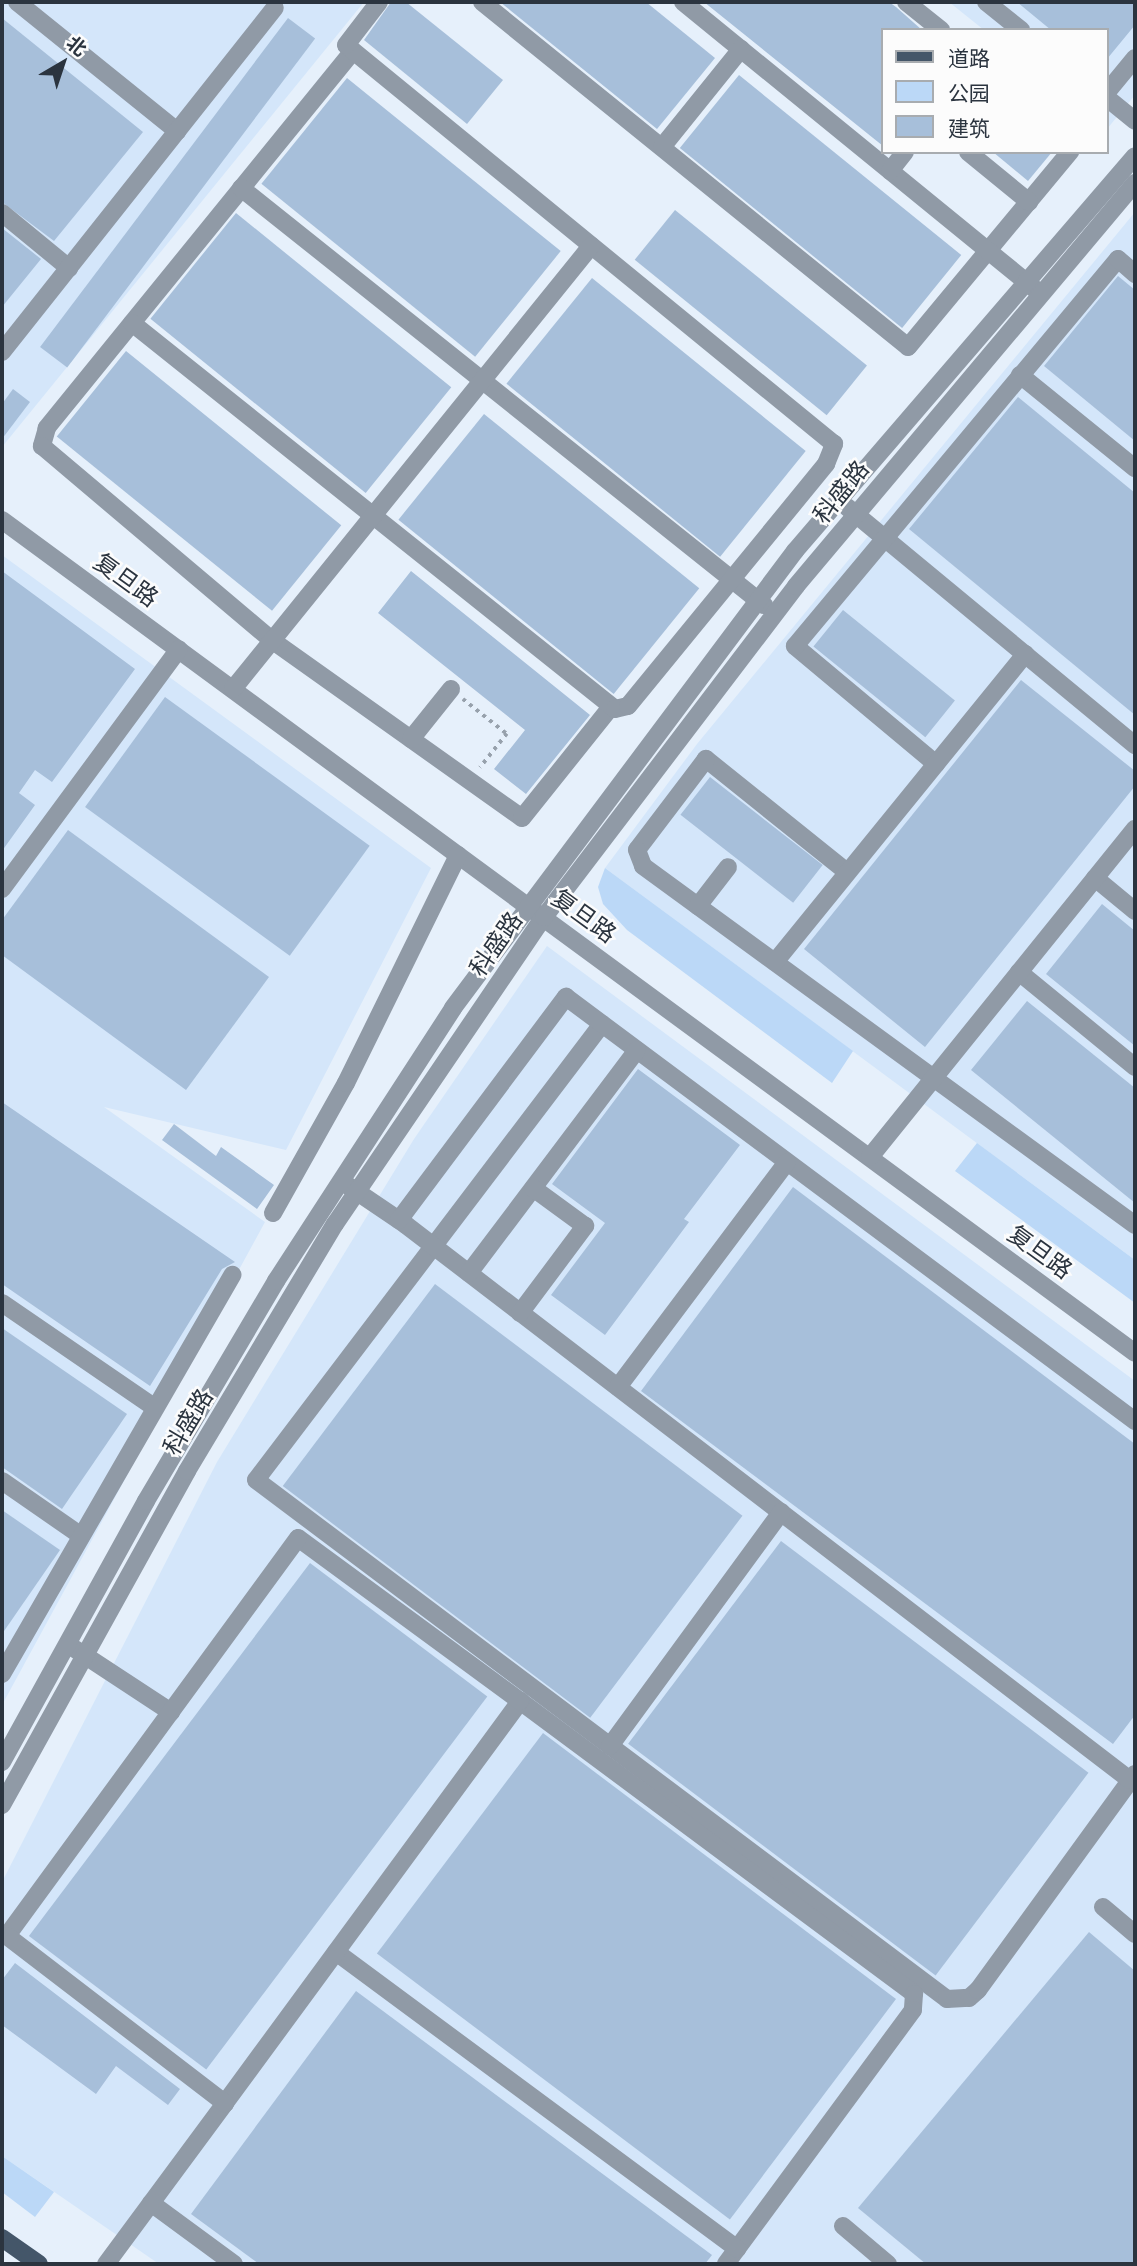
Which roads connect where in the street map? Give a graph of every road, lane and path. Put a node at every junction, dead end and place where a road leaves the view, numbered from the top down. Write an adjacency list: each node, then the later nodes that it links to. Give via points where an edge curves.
1 (17, 2): 16 (street)
2 (379, 2): 11 (street, via 346,45)
3 (482, 2): 17 (street)
4 (683, 2): 10 (street)
5 (906, 2): 8 (street)
6 (986, 2): 9 (street)
7 (275, 8): 16 (street)
8 (938, 28)
9 (1018, 28)
10 (741, 49): 17 (street); 22 (street)
11 (353, 51): 24 (street); 27 (street)
12 (1135, 58): 13 (street)
13 (1109, 90)
14 (1109, 100): 15 (street)
15 (1135, 121)
16 (177, 131): 29 (street)
17 (662, 148): 28 (street, via 908,347)
18 (903, 154): 22 (street)
19 (970, 154): 25 (street)
20 (1068, 154): 25 (street)
21 (1135, 156): 31 (street, 科盛路)
22 (890, 171): 28 (street)
23 (1135, 183): 32 (street, 科盛路)
24 (242, 188): 33 (street); 36 (street)
25 (1029, 202): 28 (street)
26 (2, 214): 29 (street)
27 (591, 246): 36 (street); 43 (street, via 834,444 826,464)
28 (989, 251): 31 (street)
29 (69, 268): 34 (street)
30 (1135, 274): 35 (street, via 1118,259)
31 (1026, 282): 32 (street); 38 (street, 科盛路)
32 (1041, 293): 39 (street, 科盛路)
33 (132, 323): 40 (street); 46 (street, via 47,428 41,446)
34 (2, 352)
35 (1020, 375): 37 (street); 42 (street)
36 (482, 383): 40 (street); 43 (street)
37 (1135, 468)
38 (839, 500): 39 (street); 44 (street, 科盛路)
39 (855, 513): 42 (street); 45 (street, 科盛路)
40 (375, 517): 46 (street); 51 (street)
41 (2, 520): 47 (street, 复旦路)
42 (884, 537): 48 (street); 54 (street, via 795,646)
43 (732, 579): 44 (street); 51 (street, via 628,706)
44 (757, 599): 45 (street); 62 (street, 科盛路)
45 (774, 613): 65 (street, 科盛路)
46 (273, 641): 49 (street); 52 (street)
47 (179, 649): 49 (street, 复旦路); 61 (street)
48 (1025, 654): 53 (street); 54 (street)
49 (233, 689): 57 (street, 复旦路)
50 (451, 689): 52 (street); 55 (path, via 508,734)
51 (611, 707): 55 (street, via 522,818)
52 (411, 739): 55 (street)
53 (1135, 745)
54 (936, 764): 59 (street)
55 (470, 781)
56 (1135, 828): 60 (street)
57 (458, 855): 62 (street, 复旦路); 77 (street, via 346,1083)
58 (728, 867): 63 (street)
59 (847, 872): 63 (street, via 706,759 637,850 637,860 643,866); 66 (street)
60 (1095, 878): 64 (street); 67 (street)
61 (2, 889)
62 (527, 904): 65 (street, 复旦路); 74 (street, 科盛路)
63 (698, 906): 66 (street)
64 (1135, 911)
65 (544, 917): 72 (street, 复旦路); 76 (street, 科盛路)
66 (775, 962): 71 (street)
67 (1019, 972): 70 (street); 71 (street)
68 (602, 1024): 69 (street); 78 (street, via 565,997); 80 (street)
69 (637, 1050): 73 (street); 75 (street)
70 (1135, 1067)
71 (934, 1078): 72 (street); 79 (street)
72 (870, 1157): 85 (street, 复旦路)
73 (788, 1162): 86 (street); 88 (street)
74 (338, 1180): 76 (street); 92 (street, 科盛路, via 152,1490)
75 (533, 1188): 81 (street); 84 (street, via 585,1226)
76 (356, 1191): 78 (street); 93 (street, 科盛路)
77 (273, 1213)
78 (399, 1220): 80 (street)
79 (1135, 1225)
80 (433, 1245): 81 (street); 97 (street, via 256,1480)
81 (469, 1273): 84 (street)
82 (232, 1275): 87 (street)
83 (2, 1303): 87 (street)
84 (520, 1313): 86 (street)
85 (1135, 1353)
86 (618, 1387): 90 (street)
87 (154, 1407): 91 (street)
88 (1135, 1420)
89 (2, 1481): 91 (street)
90 (781, 1512): 97 (street); 99 (street)
91 (80, 1535): 94 (street)
92 (67, 1643): 93 (street); 98 (street, 科盛路)
93 (83, 1654): 96 (street); 100 (street, 科盛路)
94 (2, 1674)
95 (520, 1701): 96 (street, via 298,1538); 103 (street); 108 (street, via 914,1994 914,2010)
96 (171, 1712): 104 (street, via 7,1936)
97 (610, 1746): 99 (street, via 947,1999 959,2000 978,1990)
98 (2, 1762)
99 (1133, 1777)
100 (2, 1805)
101 (1103, 1907): 102 (street)
102 (1135, 1934)
103 (336, 1952): 104 (street); 108 (street)
104 (225, 2103): 105 (street)
105 (151, 2203): 110 (street); 111 (street)
106 (843, 2226): 113 (street)
107 (2, 2238): 109 (main road)
108 (737, 2249): 112 (street)
109 (39, 2264)
110 (106, 2264)
111 (234, 2264)
112 (726, 2264)
113 (888, 2264)

